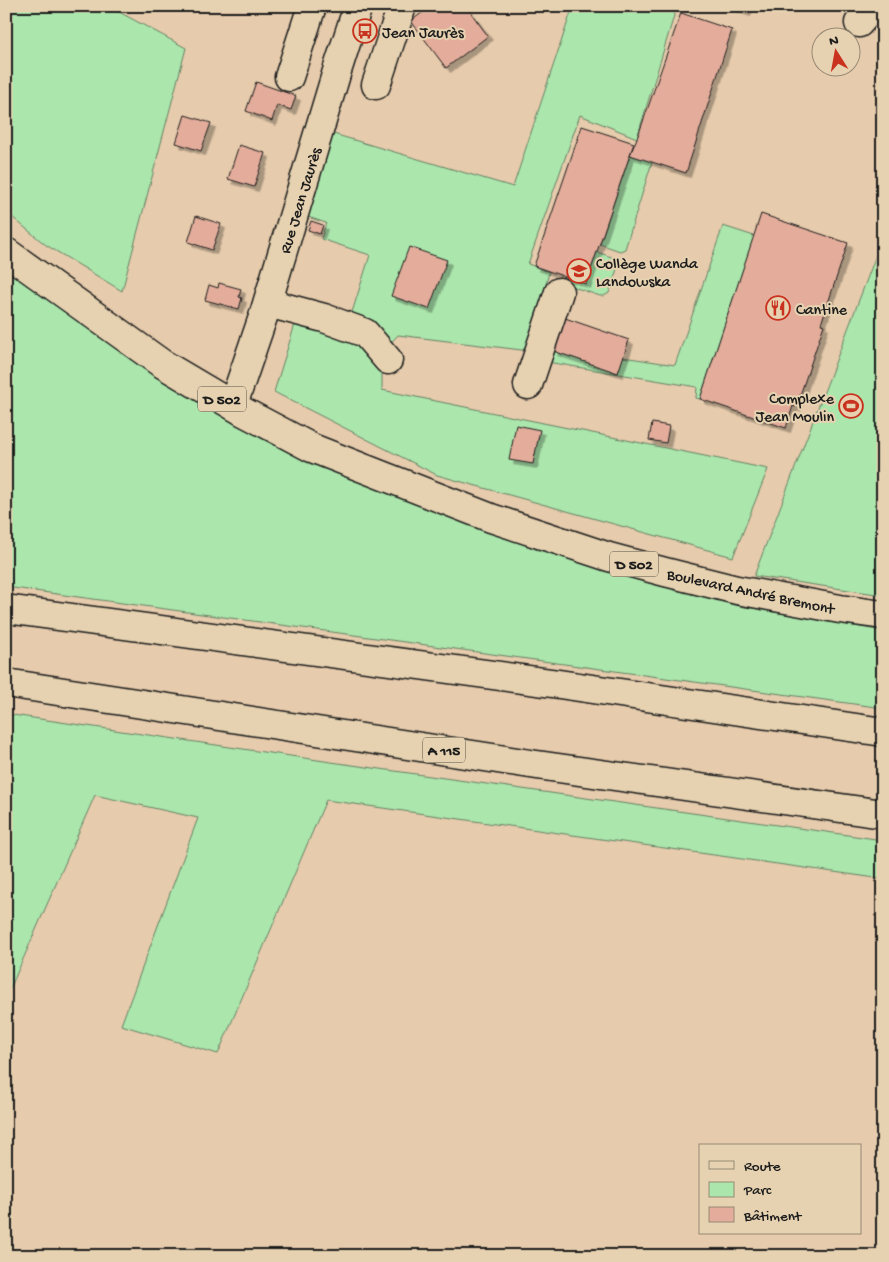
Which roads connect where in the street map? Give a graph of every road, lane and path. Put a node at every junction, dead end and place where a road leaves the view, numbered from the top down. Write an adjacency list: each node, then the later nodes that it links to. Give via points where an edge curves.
1 (312, 6): 4 (main road)
2 (358, 6): 9 (main road, Rue Jean Jaurès)
3 (402, 6): 5 (main road)
4 (289, 78)
5 (376, 85)
6 (6, 252): 8 (main road, Boulevard André Bremont / D 502)
7 (559, 292): 11 (main road)
8 (64, 294): 12 (main road, Boulevard André Bremont / D 502); 13 (main road, Boulevard André Bremont / D 502, via 161,363 242,411 312,448)
9 (268, 302): 10 (main road, via 365,332); 12 (main road, Rue Jean Jaurès)
10 (388, 360)
11 (528, 386)
12 (237, 394): 13 (main road, Boulevard André Bremont / D 502)
13 (394, 480): 15 (main road, Boulevard André Bremont / D 502, via 491,518 665,572 737,590)
14 (6, 609): 17 (main road, via 560,684)
15 (883, 615)
16 (6, 683): 18 (main road, A 115, via 537,765)
17 (883, 732)
18 (883, 814)

